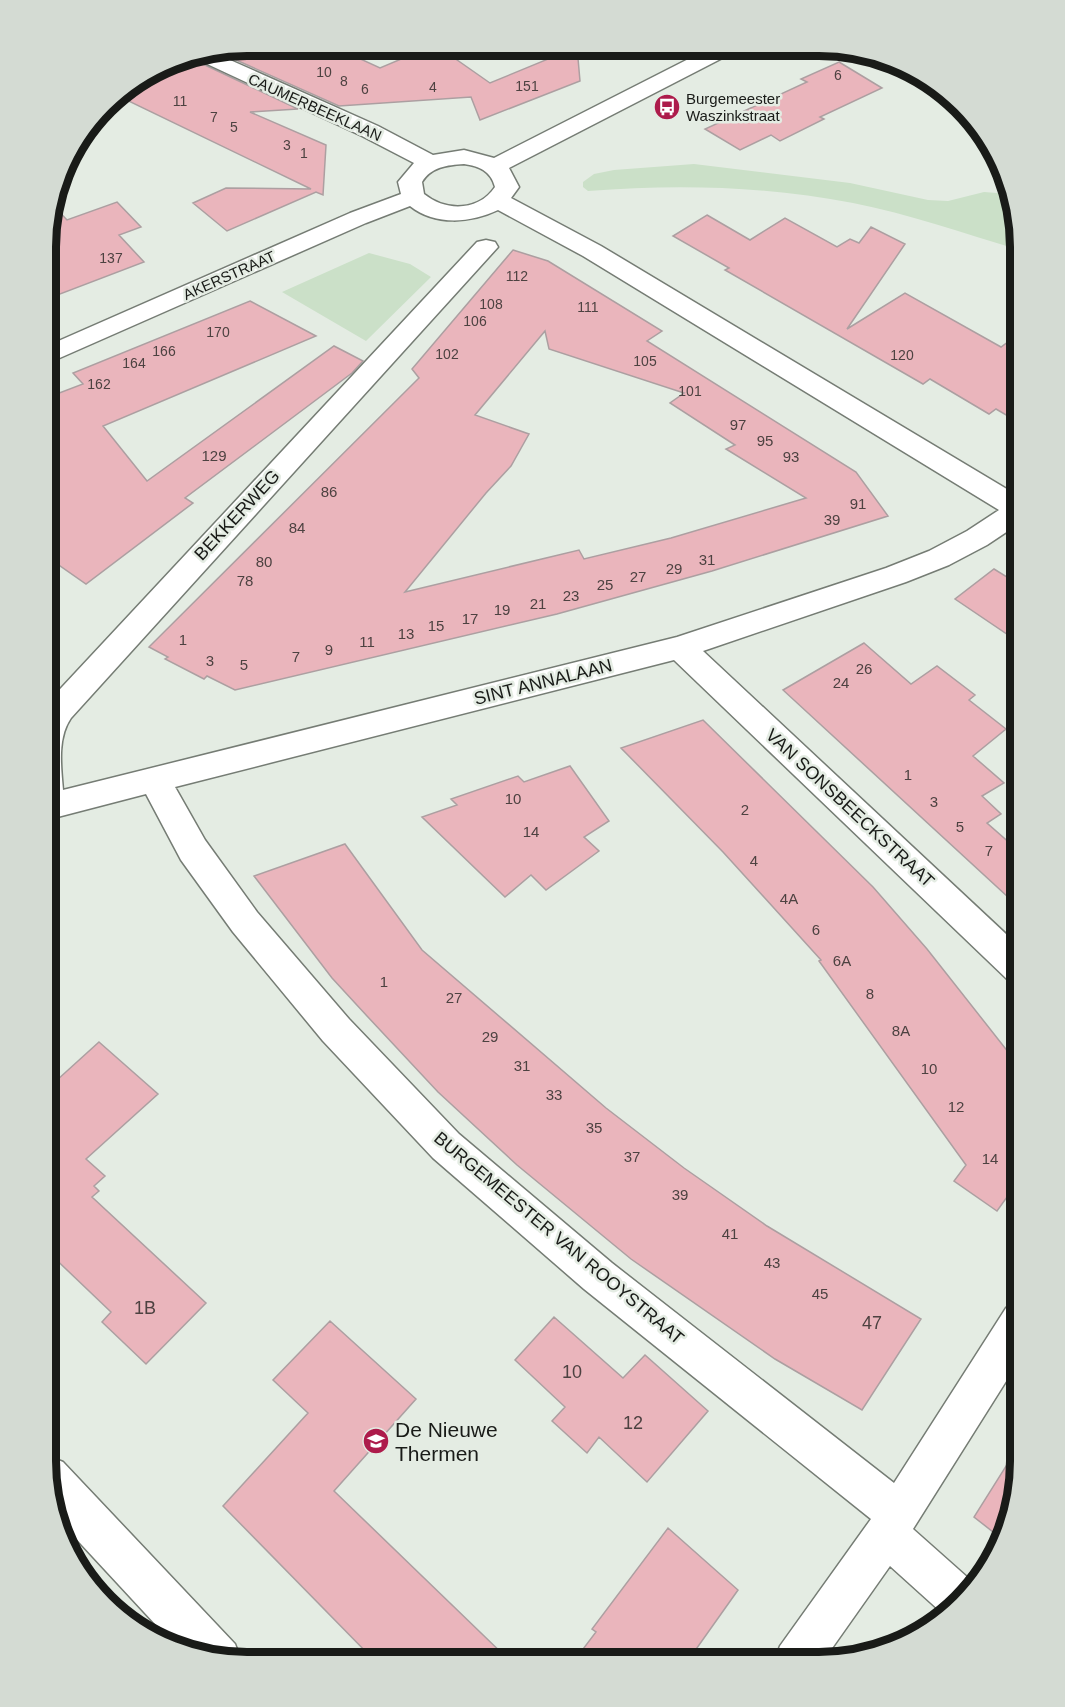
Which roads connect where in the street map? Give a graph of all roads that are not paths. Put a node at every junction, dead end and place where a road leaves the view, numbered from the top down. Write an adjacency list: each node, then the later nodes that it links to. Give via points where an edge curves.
1 (695, 55): 4 (street)
2 (712, 55): 4 (street)
3 (210, 59): 5 (street, CAUMERBEEKLAAN)
4 (702, 60): 6 (street)
5 (431, 163): 6 (street, via 464,157); 7 (street, via 412,177)
6 (495, 166): 8 (street, via 504,175 507,187)
7 (413, 197): 8 (street, via 431,209 453,213 482,210); 10 (street, AKERSTRAAT)
8 (498, 201): 11 (street, via 592,251)
9 (486, 247): 14 (street, BEKKERWEG, via 63,706)
10 (55, 352)
11 (1010, 504)
12 (1010, 516): 13 (street, SINT ANNALAAN, via 939,558)
13 (680, 647): 15 (street, SINT ANNALAAN); 17 (street, VAN SONSBEECKSTRAAT)
14 (55, 720)
15 (154, 779): 16 (street, SINT ANNALAAN); 20 (street, BURGEMEESTER VAN ROOYSTRAAT, via 193,850 245,922 336,1030 447,1146)
16 (55, 805)
17 (1009, 959)
18 (1009, 1339): 20 (street)
19 (57, 1487): 22 (street)
20 (891, 1523): 21 (street, BURGEMEESTER VAN ROOYSTRAAT); 23 (street)
21 (956, 1594)
22 (207, 1647)
23 (803, 1652)

